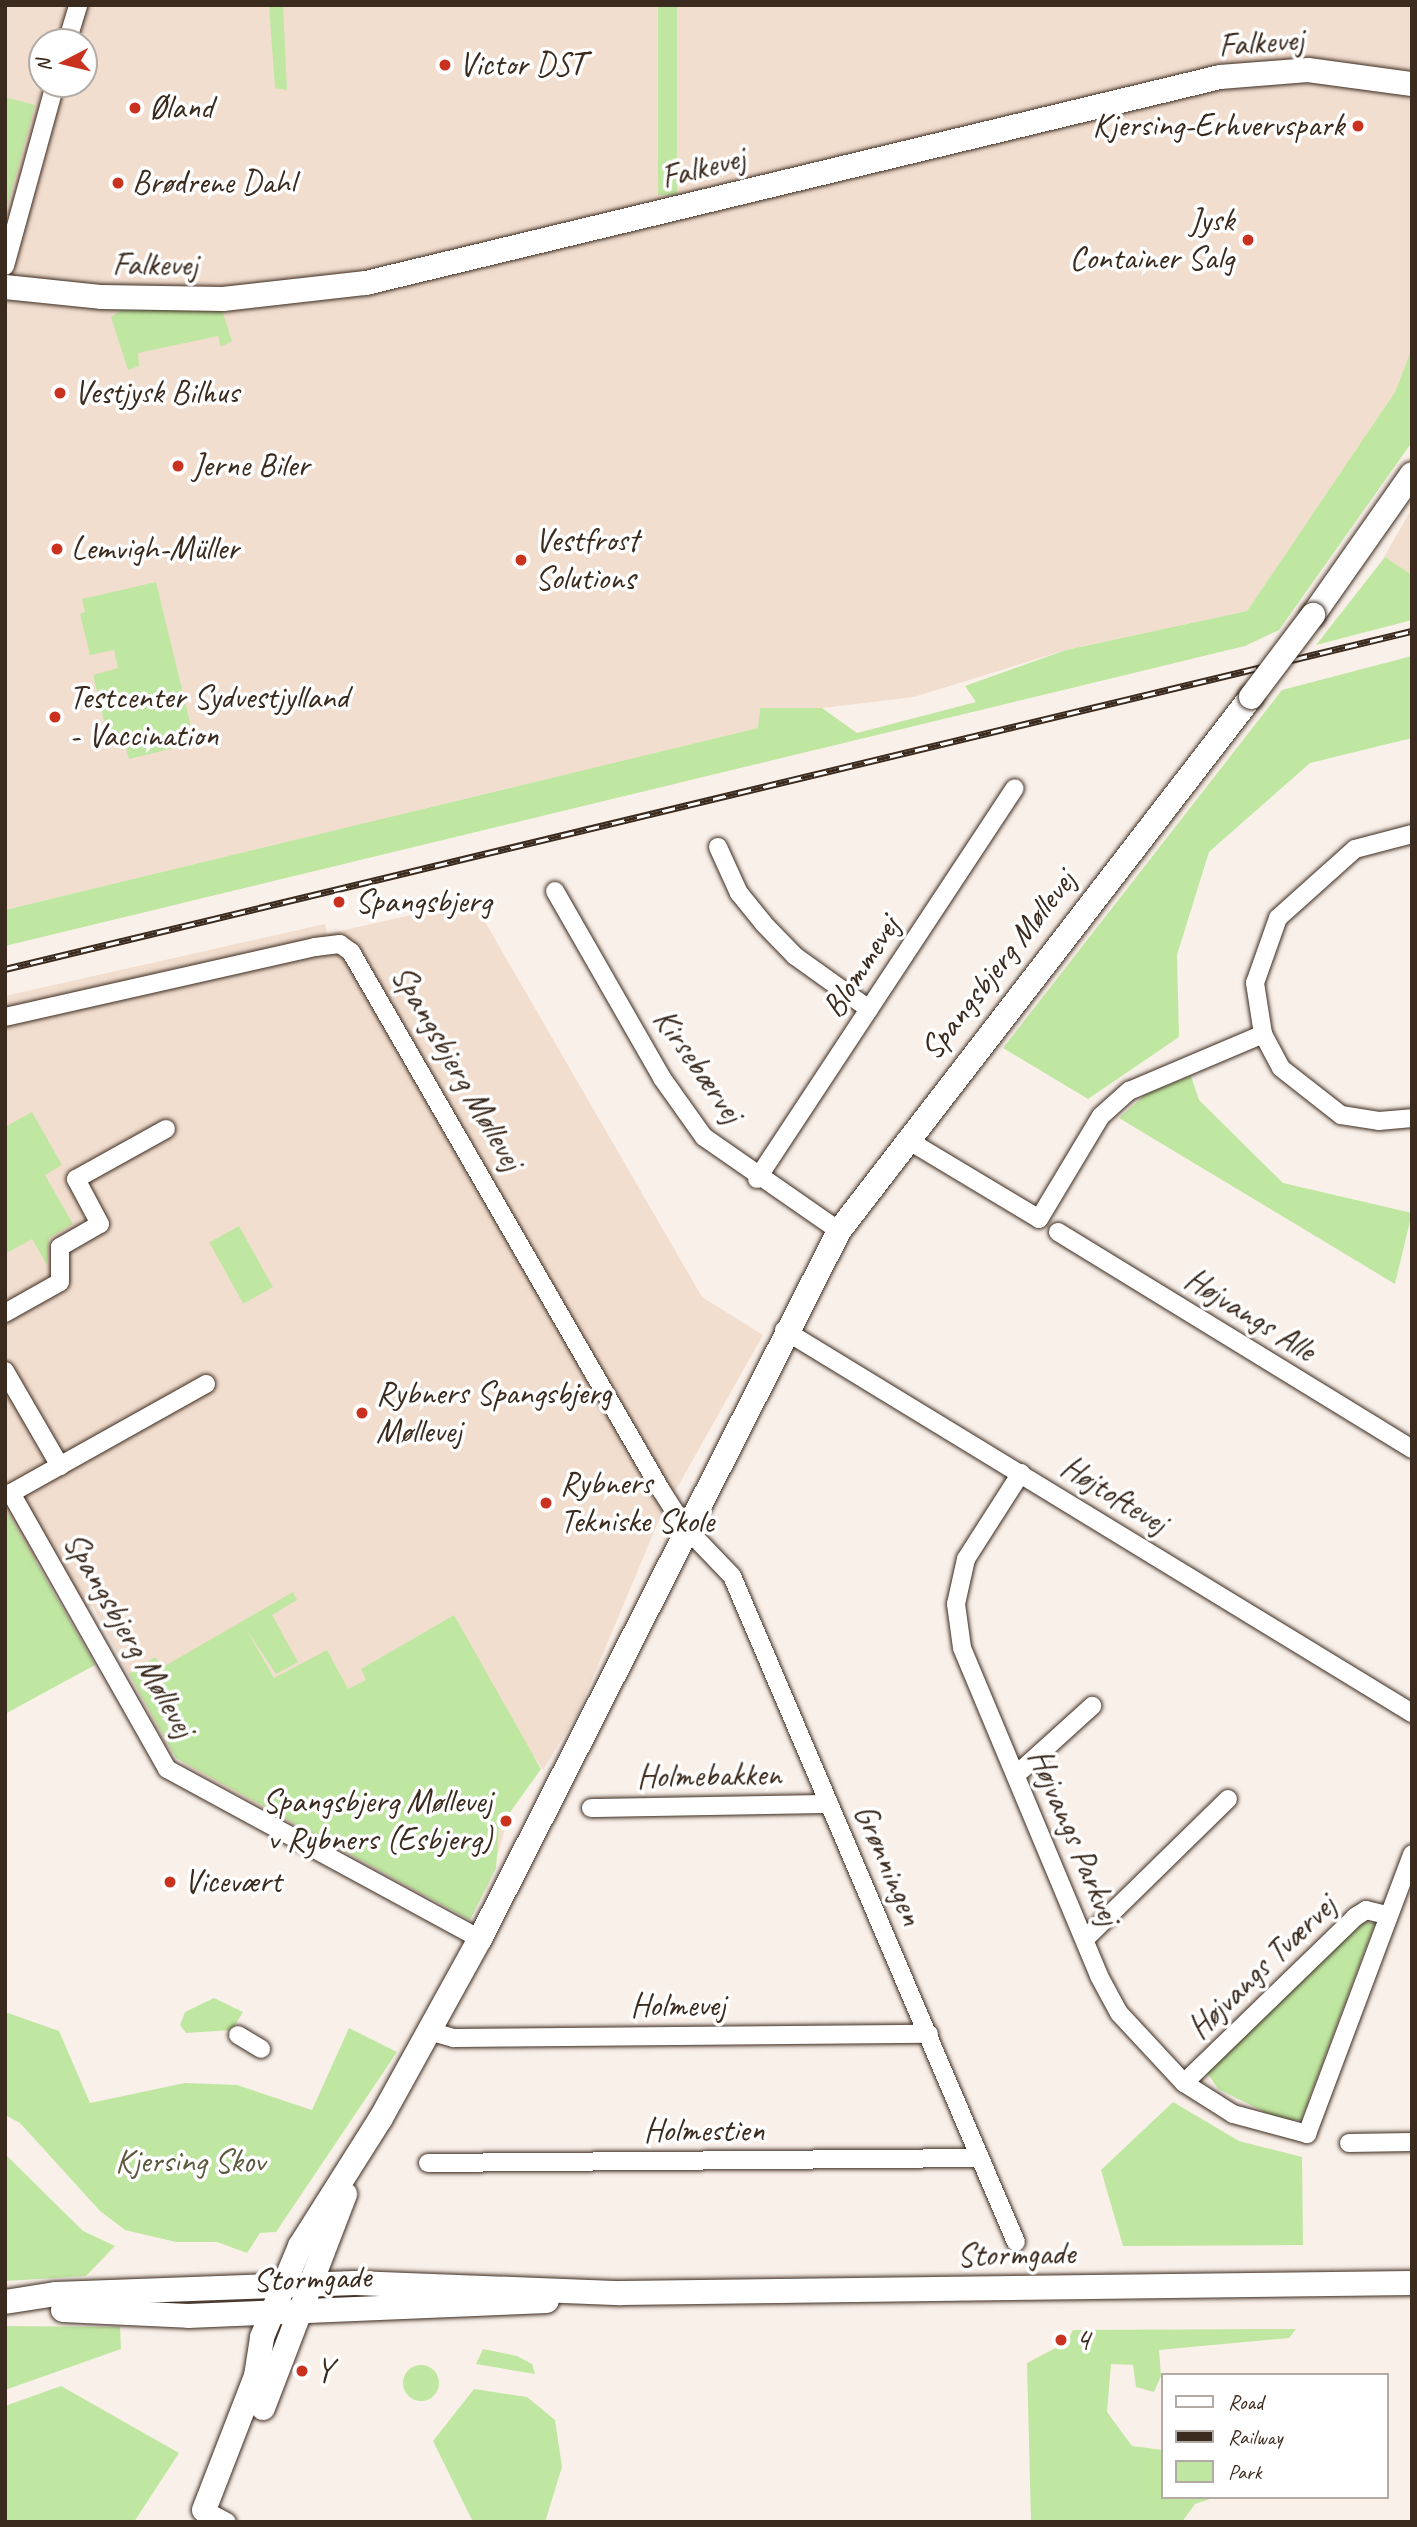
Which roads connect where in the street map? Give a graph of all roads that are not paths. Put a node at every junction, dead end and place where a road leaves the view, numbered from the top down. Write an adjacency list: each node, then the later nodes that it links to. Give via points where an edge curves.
1 (78, 5): 2 (street)
2 (71, 28)
3 (1412, 84): 6 (street, Falkevej, via 1308,70 1220,77 366,283 196,299)
4 (51, 98): 5 (street)
5 (5, 266)
6 (5, 286)
7 (1412, 474): 17 (street, Spangsbjerg Møllevej, bridge, via 1251,697)
8 (1015, 788): 12 (street, Blommevej)
9 (1412, 834): 14 (street, via 1355,849 1313,879 1278,918 1255,983)
10 (718, 847): 12 (street, via 739,893 763,923 795,956)
11 (555, 891): 18 (street, Kirsebærvej, via 662,1078 704,1137)
12 (870, 1009): 18 (street, Blommevej)
13 (5, 1017): 28 (street, Spangsbjerg Møllevej, via 315,947 340,944 351,952)
14 (1263, 1034): 15 (street, via 1281,1068 1341,1115 1378,1121); 17 (street, via 1129,1091 1101,1116 1039,1219)
15 (1412, 1118)
16 (166, 1129): 21 (street, via 76,1179 100,1224 60,1247 60,1282)
17 (906, 1139): 19 (street, Spangsbjerg Møllevej)
18 (757, 1179): 19 (street, Kirsebærvej)
19 (839, 1231): 22 (street, Spangsbjerg Møllevej)
20 (1058, 1231): 25 (street, Højvangs Alle)
21 (5, 1313)
22 (784, 1330): 27 (street, Højtoftevej); 28 (street, Spangsbjerg Møllevej)
23 (5, 1371): 26 (street)
24 (206, 1384): 26 (street, Spangsbjerg Møllevej)
25 (1412, 1449)
26 (60, 1466): 37 (street, Spangsbjerg Møllevej, via 11,1493 167,1769)
27 (1021, 1473): 30 (street, Højtoftevej); 31 (street, Højvangs Parkvej, via 965,1559 956,1604 962,1648)
28 (684, 1526): 33 (street, Grønningen, via 732,1576); 37 (street, Spangsbjerg Møllevej, via 598,1710)
29 (1092, 1706): 31 (street)
30 (1412, 1713)
31 (1016, 1776): 38 (street, Højvangs Parkvej)
32 (1228, 1799): 38 (street)
33 (829, 1804): 34 (street, Holmebakken); 40 (street, Grønningen)
34 (591, 1808)
35 (1412, 1854): 36 (street, Højvangs Tværvej)
36 (1387, 1915): 43 (street, Højvangs Tværvej, via 1366,1909 1355,1917); 44 (street, Højvangs Tværvej)
37 (480, 1939): 39 (street, Spangsbjerg Møllevej)
38 (1085, 1939): 43 (street, Højvangs Parkvej, via 1119,2013)
39 (429, 2031): 40 (street, Holmevej, via 454,2038); 52 (street, Spangsbjerg Møllevej)
40 (929, 2034): 47 (street, Grønningen)
41 (238, 2035): 42 (street)
42 (261, 2049)
43 (1184, 2083): 44 (street, Højvangs Parkvej, via 1233,2114)
44 (1307, 2134)
45 (1412, 2142): 46 (street)
46 (1349, 2143)
47 (980, 2158): 48 (street, Holmestien); 49 (street, Grønningen)
48 (428, 2163)
49 (1016, 2242)
50 (1412, 2283): 51 (street, Stormgade)
51 (621, 2293): 52 (street, Stormgade, via 427,2310); 52 (street, Stormgade, via 480,2288 452,2296)
52 (290, 2300): 53 (street, Stormgade, via 83,2310); 53 (street, Stormgade, via 56,2294); 54 (street, Spangsbjerg Møllevej, via 256,2423)
53 (5, 2302)
54 (200, 2516): 55 (street)
55 (227, 2522)

